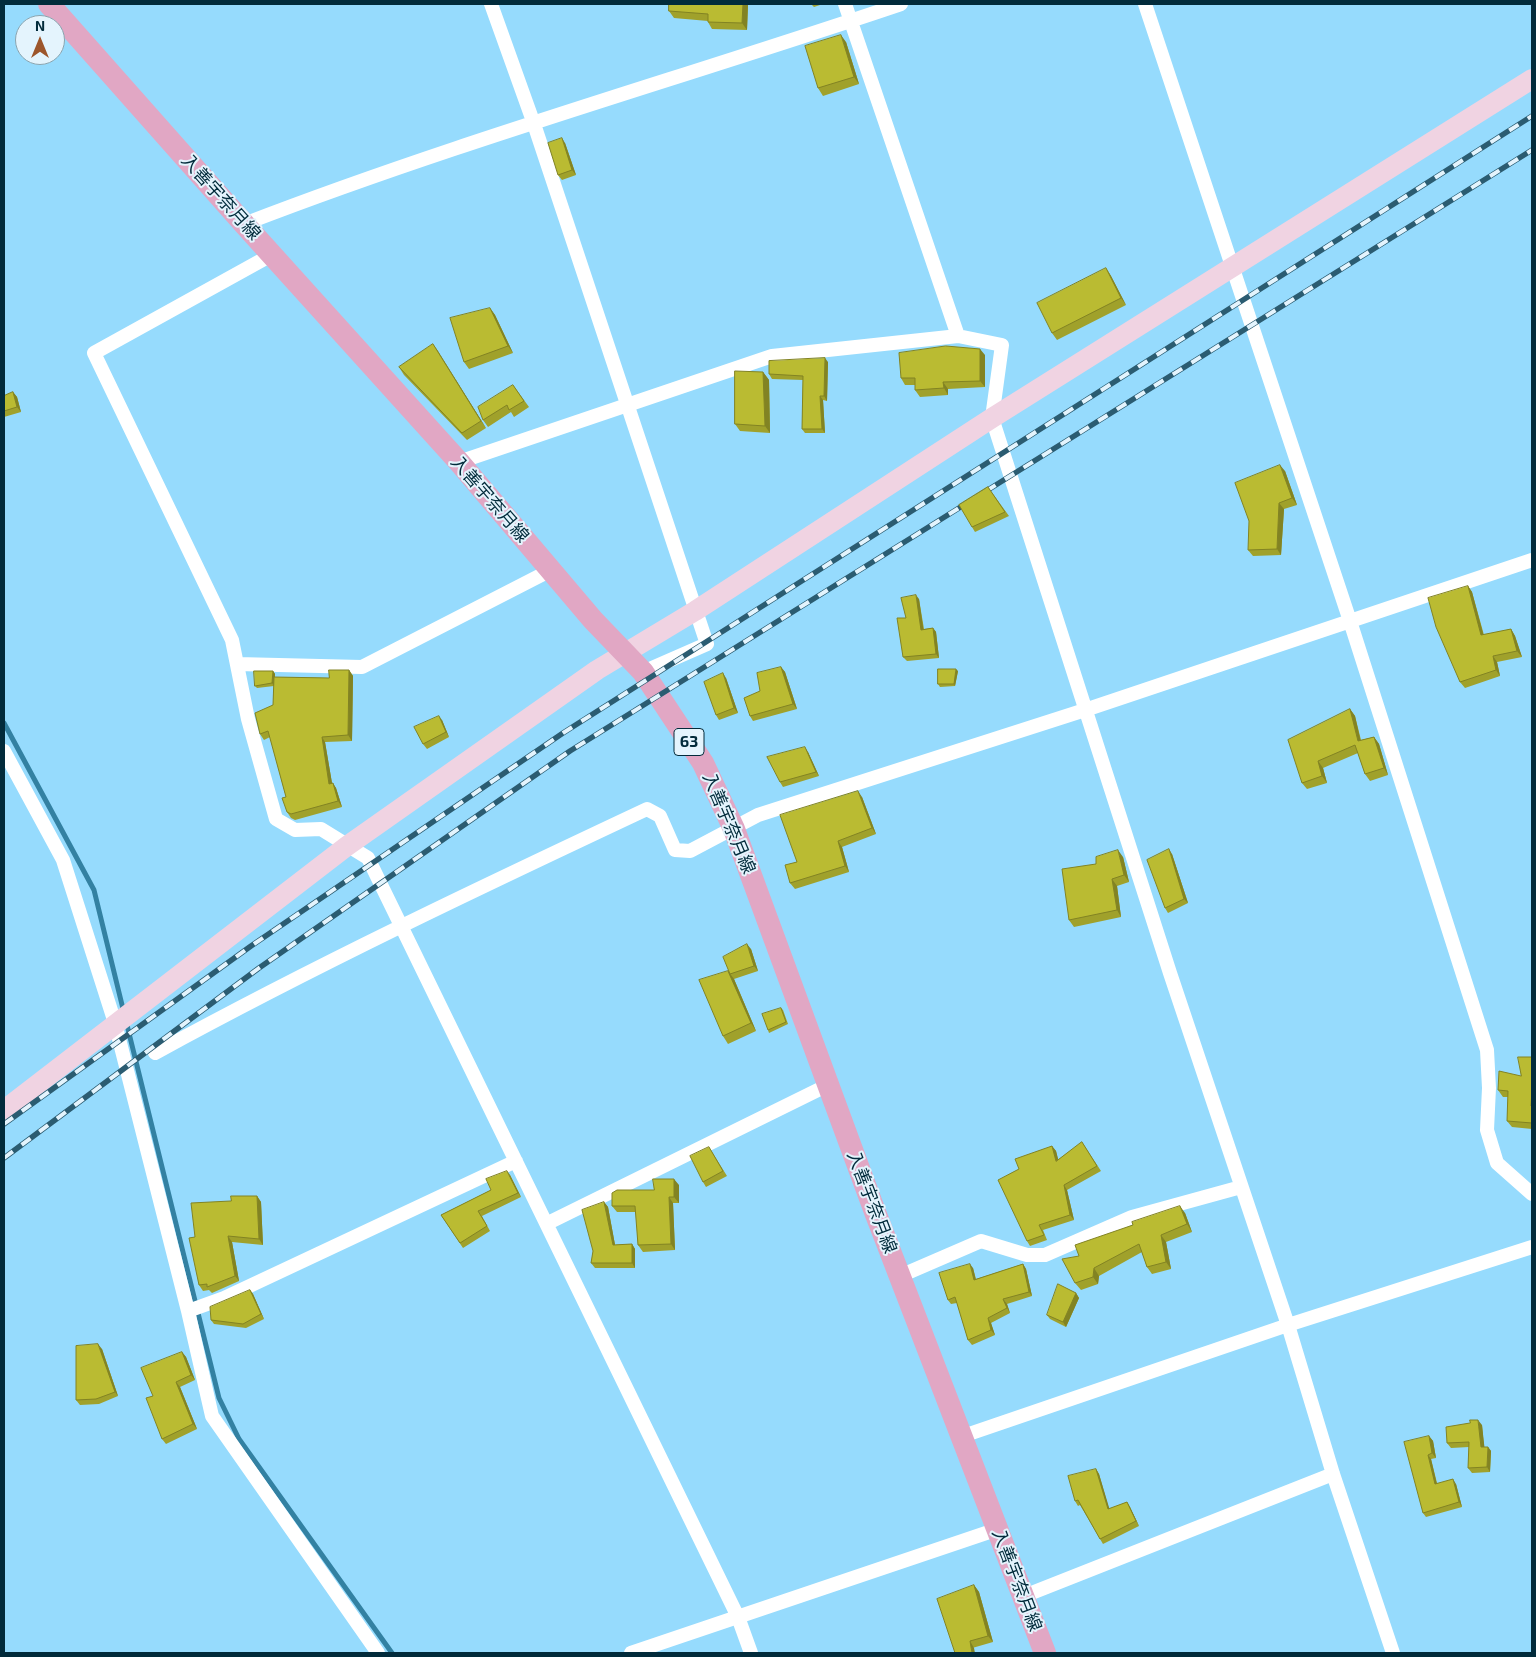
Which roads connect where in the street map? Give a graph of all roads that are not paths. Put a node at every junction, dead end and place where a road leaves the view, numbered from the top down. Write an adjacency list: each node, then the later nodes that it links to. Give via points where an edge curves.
1 (49, 4): 9 (main road, 入善宇奈月線 / 63)
2 (491, 4): 8 (street)
3 (845, 4): 6 (street)
4 (901, 4): 6 (street)
5 (1145, 4): 11 (street)
6 (851, 21): 8 (street); 12 (street)
7 (1532, 79): 11 (street)
8 (534, 124): 9 (street); 13 (street)
9 (244, 224): 10 (main road, 入善宇奈月線 / 63)
10 (272, 254): 15 (main road, 入善宇奈月線 / 63); 21 (street, via 94,353 232,640)
11 (1232, 266): 14 (street); 19 (street)
12 (958, 336): 13 (street, via 772,356); 14 (street, via 1002,345)
13 (628, 406): 15 (street); 18 (street)
14 (992, 418): 18 (street); 23 (street)
15 (459, 462): 17 (main road, 入善宇奈月線 / 63)
16 (1532, 560): 19 (street)
17 (551, 570): 20 (main road, 入善宇奈月線 / 63); 21 (street, via 362,667)
18 (695, 611): 20 (street); 22 (street, via 707,644)
19 (1350, 621): 23 (street); 34 (street, via 1488,1050 1486,1130 1497,1163)
20 (624, 652): 22 (main road, 入善宇奈月線 / 63); 26 (street)
21 (237, 664): 26 (street, via 248,720 276,819 295,830 321,829)
22 (643, 672): 25 (main road, 入善宇奈月線 / 63, via 703,763)
23 (1085, 710): 25 (street, via 758,815); 33 (street)
24 (4, 751): 28 (street, via 63,860)
25 (734, 828): 27 (street, via 690,851 675,850 660,816 647,809); 30 (main road, 入善宇奈月線 / 63)
26 (347, 846): 27 (street, via 368,858); 28 (street)
27 (402, 924): 29 (street); 32 (street)
28 (115, 1023): 31 (street); 38 (street)
29 (155, 1053)
30 (828, 1085): 35 (street); 37 (main road, 入善宇奈月線 / 63)
31 (4, 1110)
32 (516, 1161): 35 (street); 38 (street, via 224,1298)
33 (1241, 1187): 37 (street, via 1132,1217 1045,1255 1028,1255 981,1241); 39 (street)
34 (1532, 1194)
35 (548, 1223): 44 (street)
36 (1532, 1247): 39 (street)
37 (900, 1276): 40 (main road, 入善宇奈月線 / 63)
38 (188, 1311): 45 (street, via 212,1416)
39 (1288, 1325): 40 (street); 41 (street)
40 (963, 1436): 42 (main road, 入善宇奈月線 / 63)
41 (1333, 1474): 43 (street); 49 (street)
42 (998, 1529): 43 (main road, 入善宇奈月線 / 63); 44 (street)
43 (1024, 1596): 48 (main road, 入善宇奈月線 / 63)
44 (738, 1617): 46 (street); 47 (street)
45 (378, 1653)
46 (631, 1653)
47 (751, 1653)
48 (1045, 1653)
49 (1393, 1653)

